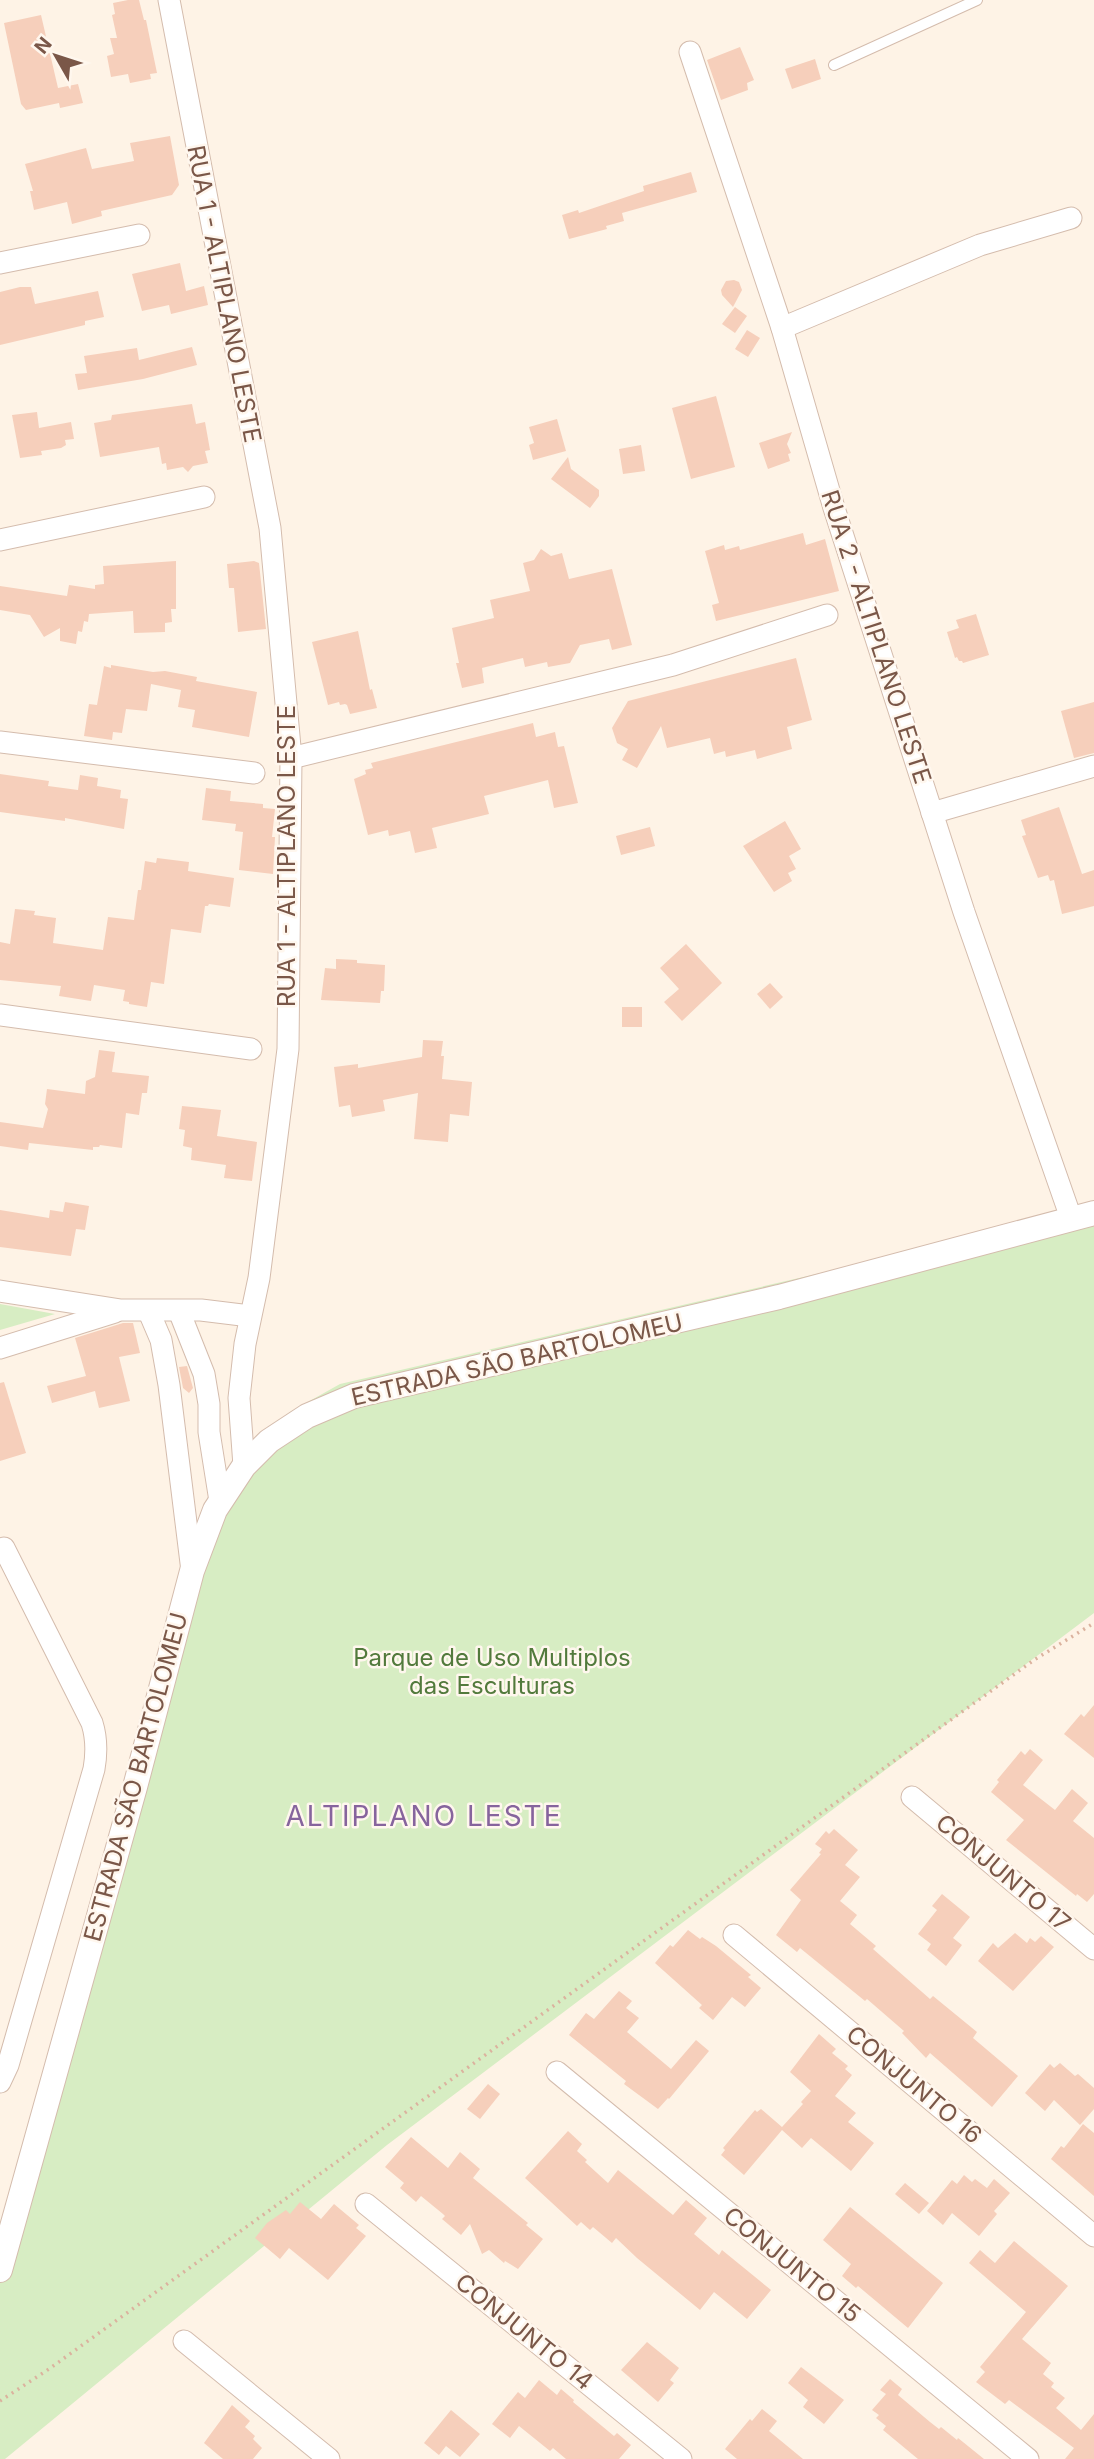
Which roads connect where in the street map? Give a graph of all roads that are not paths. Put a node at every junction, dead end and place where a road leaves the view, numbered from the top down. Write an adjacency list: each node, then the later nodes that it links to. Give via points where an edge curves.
1 (169, 0): 13 (street, RUA 1 - ALTIPLANO LESTE, via 270,528)
2 (977, 0): 4 (lane)
3 (690, 52): 8 (street, RUA 2 - ALTIPLANO LESTE)
4 (834, 65)
5 (1071, 218): 8 (street, via 979,245)
6 (139, 234): 7 (street)
7 (0, 263)
8 (782, 328): 16 (street, RUA 2 - ALTIPLANO LESTE, via 834,508)
9 (204, 497): 10 (street)
10 (0, 540)
11 (827, 615): 13 (street, via 673,665)
12 (0, 742): 15 (street)
13 (291, 758): 24 (street, RUA 1 - ALTIPLANO LESTE, via 288,1049 259,1278)
14 (1094, 766): 16 (street)
15 (254, 773)
16 (932, 813): 19 (street, RUA 2 - ALTIPLANO LESTE, via 964,912)
17 (0, 1015): 18 (street)
18 (251, 1049)
19 (1082, 1216): 28 (street, ESTRADA SÃO BARTOLOMEU, via 779,1297 354,1396 288,1428)
20 (0, 1291): 21 (street)
21 (121, 1310): 22 (street); 25 (street)
22 (149, 1311): 23 (street); 27 (street, via 161,1340)
23 (179, 1311): 24 (street); 26 (street, via 204,1374)
24 (250, 1316): 28 (street, RUA 1 - ALTIPLANO LESTE, via 239,1398)
25 (0, 1348)
26 (209, 1432): 27 (street); 30 (street)
27 (173, 1435): 29 (street)
28 (244, 1466): 30 (street, ESTRADA SÃO BARTOLOMEU)
29 (184, 1502): 30 (street); 32 (street)
30 (217, 1506): 32 (street, ESTRADA SÃO BARTOLOMEU)
31 (6, 1562): 37 (street, via 92,1723 97,1752)
32 (192, 1571): 40 (street, ESTRADA SÃO BARTOLOMEU)
33 (912, 1797): 35 (street, CONJUNTO 17)
34 (734, 1935): 39 (street, CONJUNTO 16)
35 (1094, 1949)
36 (557, 2072): 44 (street, CONJUNTO 15)
37 (0, 2082)
38 (366, 2204): 43 (street, CONJUNTO 14)
39 (1094, 2236)
40 (0, 2270)
41 (184, 2342): 42 (street)
42 (329, 2459)
43 (681, 2459)
44 (1028, 2459)

